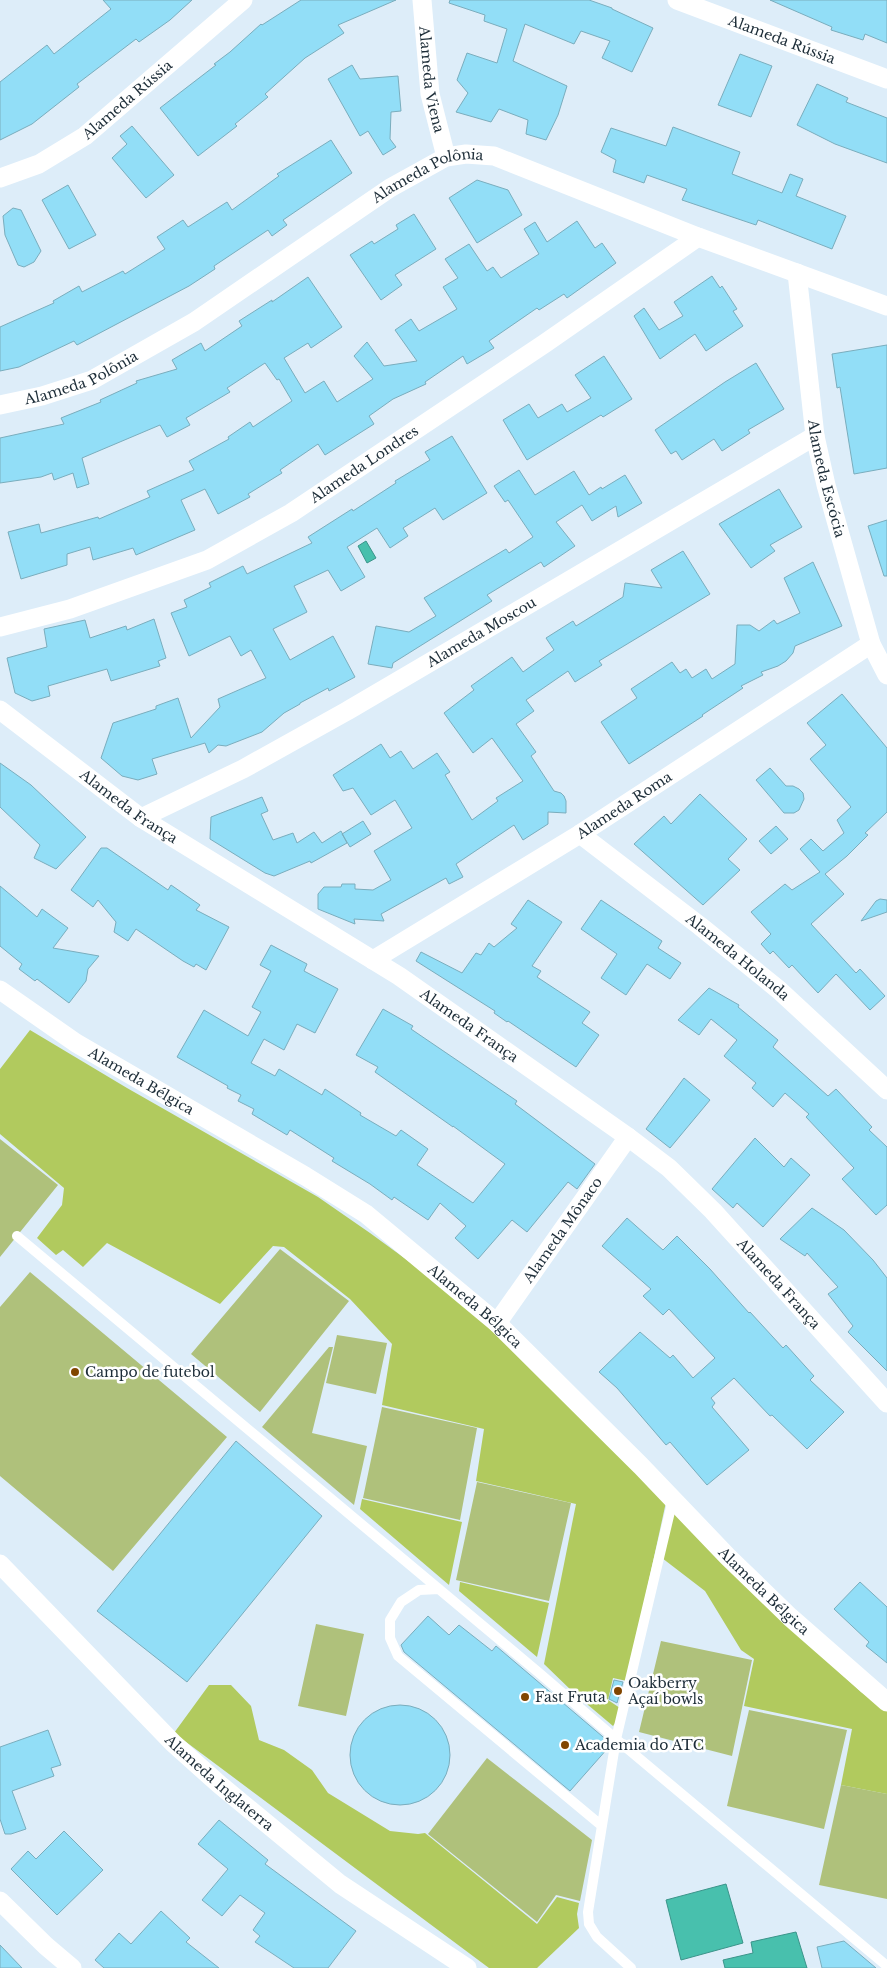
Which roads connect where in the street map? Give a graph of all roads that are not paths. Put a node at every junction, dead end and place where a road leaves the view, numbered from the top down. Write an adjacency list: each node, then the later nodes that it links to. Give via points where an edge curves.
1 (243, 0): 6 (street, Alameda Rússia, via 85,136 39,164)
2 (422, 0): 5 (street, Alameda Viena, via 430,94)
3 (677, 0): 4 (street, Alameda Rússia)
4 (887, 80)
5 (446, 157): 7 (street, Alameda Polônia, via 466,154 494,156); 10 (street, Alameda Polônia, via 390,188 194,322 92,380)
6 (0, 178)
7 (698, 237): 8 (street, Alameda Polônia); 12 (street, Alameda Londres, via 544,344 283,517 207,560 70,609)
8 (797, 273): 9 (street, Alameda Polônia); 11 (street, Alameda Escócia)
9 (887, 306)
10 (0, 405)
11 (815, 436): 13 (street, Alameda Escócia); 16 (street, Alameda Moscou, via 347,711 243,769)
12 (0, 627)
13 (871, 644): 14 (street, Alameda Escócia); 17 (street, Alameda Roma)
14 (887, 675)
15 (0, 710): 16 (street, Alameda França)
16 (141, 818): 18 (street, Alameda França)
17 (580, 834): 18 (street, Alameda Roma); 20 (street, Alameda Holanda, via 779,990)
18 (373, 960): 21 (street, Alameda França)
19 (0, 990): 23 (street, Alameda Bélgica, via 76,1043 366,1214)
20 (887, 1090)
21 (628, 1137): 23 (street, Alameda Mônaco); 24 (street, Alameda França, via 669,1168 714,1211)
22 (17, 1236): 27 (lane)
23 (497, 1323): 25 (street, Alameda Bélgica)
24 (887, 1403)
25 (673, 1499): 28 (street, Alameda Bélgica, via 748,1577); 29 (lane)
26 (1, 1566): 34 (street, Alameda Inglaterra, via 173,1743 220,1785 340,1884)
27 (439, 1589): 29 (lane); 30 (lane, via 419,1590 401,1602 390,1620 390,1638 398,1656)
28 (887, 1702)
29 (616, 1739): 30 (lane); 32 (lane)
30 (602, 1826): 35 (lane, via 588,1912 589,1924 596,1937)
31 (0, 1901): 33 (street)
32 (887, 1966)
33 (72, 1968)
34 (466, 1968)
35 (631, 1968)

